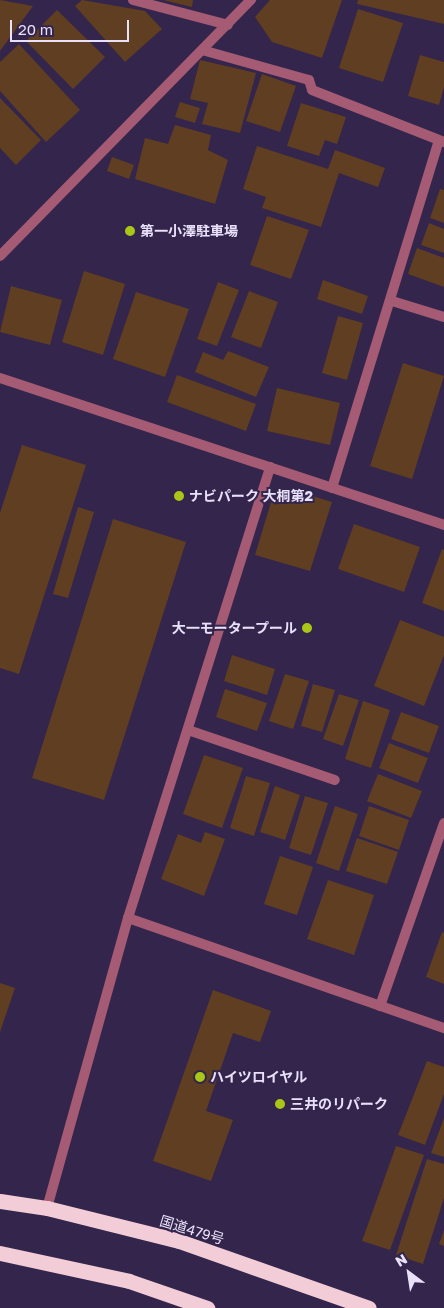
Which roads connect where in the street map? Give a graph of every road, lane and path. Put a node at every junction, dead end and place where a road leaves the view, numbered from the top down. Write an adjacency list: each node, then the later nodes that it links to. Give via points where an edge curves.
1 (133, 0): 3 (street)
2 (251, 0): 3 (street)
3 (228, 24): 4 (street)
4 (202, 50): 5 (street, via 309,80 312,90); 6 (street)
5 (442, 142): 7 (street)
6 (0, 256)
7 (392, 300): 8 (street); 11 (street)
8 (444, 317)
9 (0, 378): 10 (street)
10 (270, 467): 11 (street); 13 (street)
11 (332, 488): 12 (street)
12 (444, 525)
13 (188, 730): 14 (street); 16 (street)
14 (335, 780)
15 (444, 823): 17 (street)
16 (128, 918): 17 (street); 20 (street)
17 (380, 1006): 18 (street)
18 (444, 1028)
19 (0, 1201): 20 (highway, 国道479号)
20 (47, 1208): 23 (highway, 国道479号, via 179,1241)
21 (0, 1253): 22 (highway, via 129,1281)
22 (207, 1308)
23 (369, 1308)

